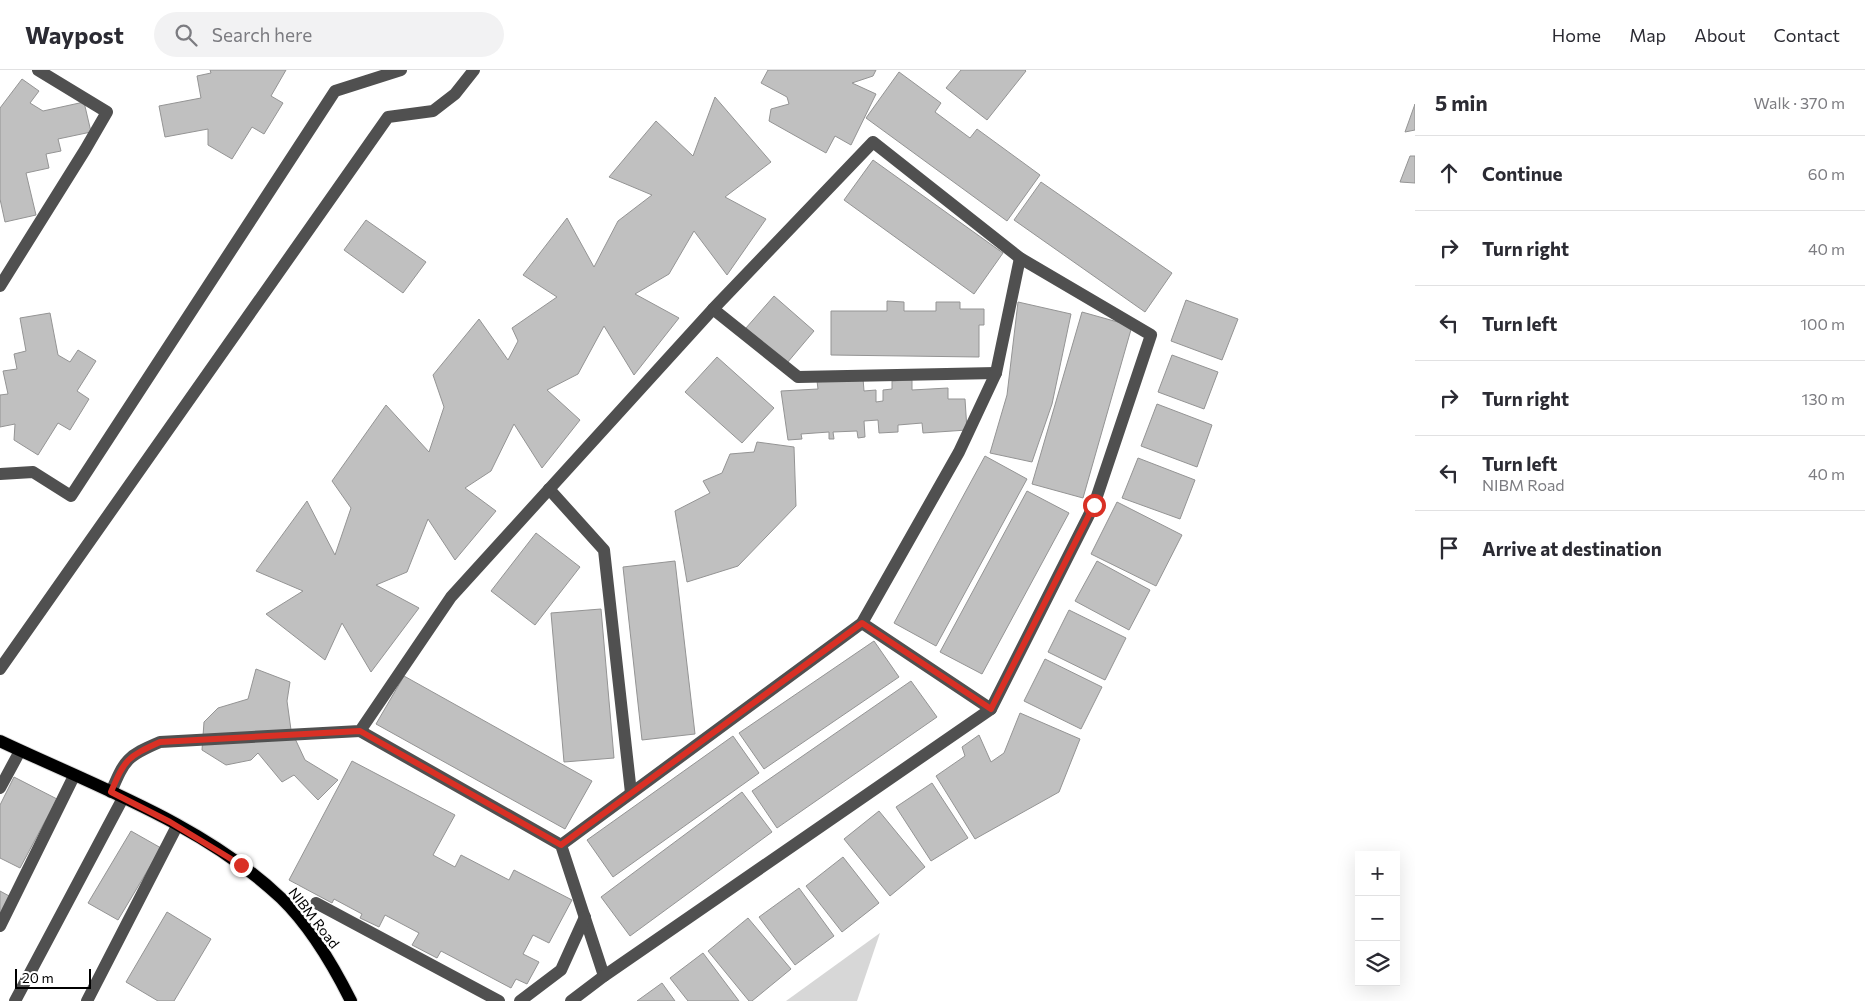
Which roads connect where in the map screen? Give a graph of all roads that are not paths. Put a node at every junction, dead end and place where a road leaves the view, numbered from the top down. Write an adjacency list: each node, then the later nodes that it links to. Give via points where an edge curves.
1 (38, 70): 5 (street, via 107,112)
2 (401, 70): 8 (street, via 335,91 71,496 33,472)
3 (474, 70): 11 (street, via 455,94 433,111 388,117)
4 (1020, 258): 6 (street, via 873,142); 7 (street); 12 (street, via 1151,335 1094,505)
5 (0, 286)
6 (713, 309): 7 (street, via 798,378); 9 (street)
7 (996, 373): 10 (street, via 959,452)
8 (0, 474)
9 (549, 489): 13 (street, via 451,597); 18 (street, via 604,550)
10 (862, 623): 12 (street); 18 (street)
11 (0, 669)
12 (991, 709): 25 (street)
13 (360, 731): 19 (street, via 160,742 135,753 124,763); 21 (street)
14 (0, 741): 15 (main road, NIBM Road)
15 (20, 751): 16 (main road, NIBM Road); 17 (street)
16 (74, 776): 19 (main road, NIBM Road); 24 (street)
17 (0, 788)
18 (632, 793): 21 (street)
19 (117, 795): 20 (main road, NIBM Road); 26 (street)
20 (177, 826): 27 (street); 28 (main road, NIBM Road, via 241,865 282,899 318,943)
21 (561, 845): 23 (street)
22 (316, 903): 29 (street)
23 (585, 917): 25 (street); 30 (street, via 561,970)
24 (0, 926)
25 (604, 976): 31 (street)
26 (15, 1001)
27 (87, 1001)
28 (351, 1001)
29 (499, 1001)
30 (520, 1001)
31 (571, 1001)

